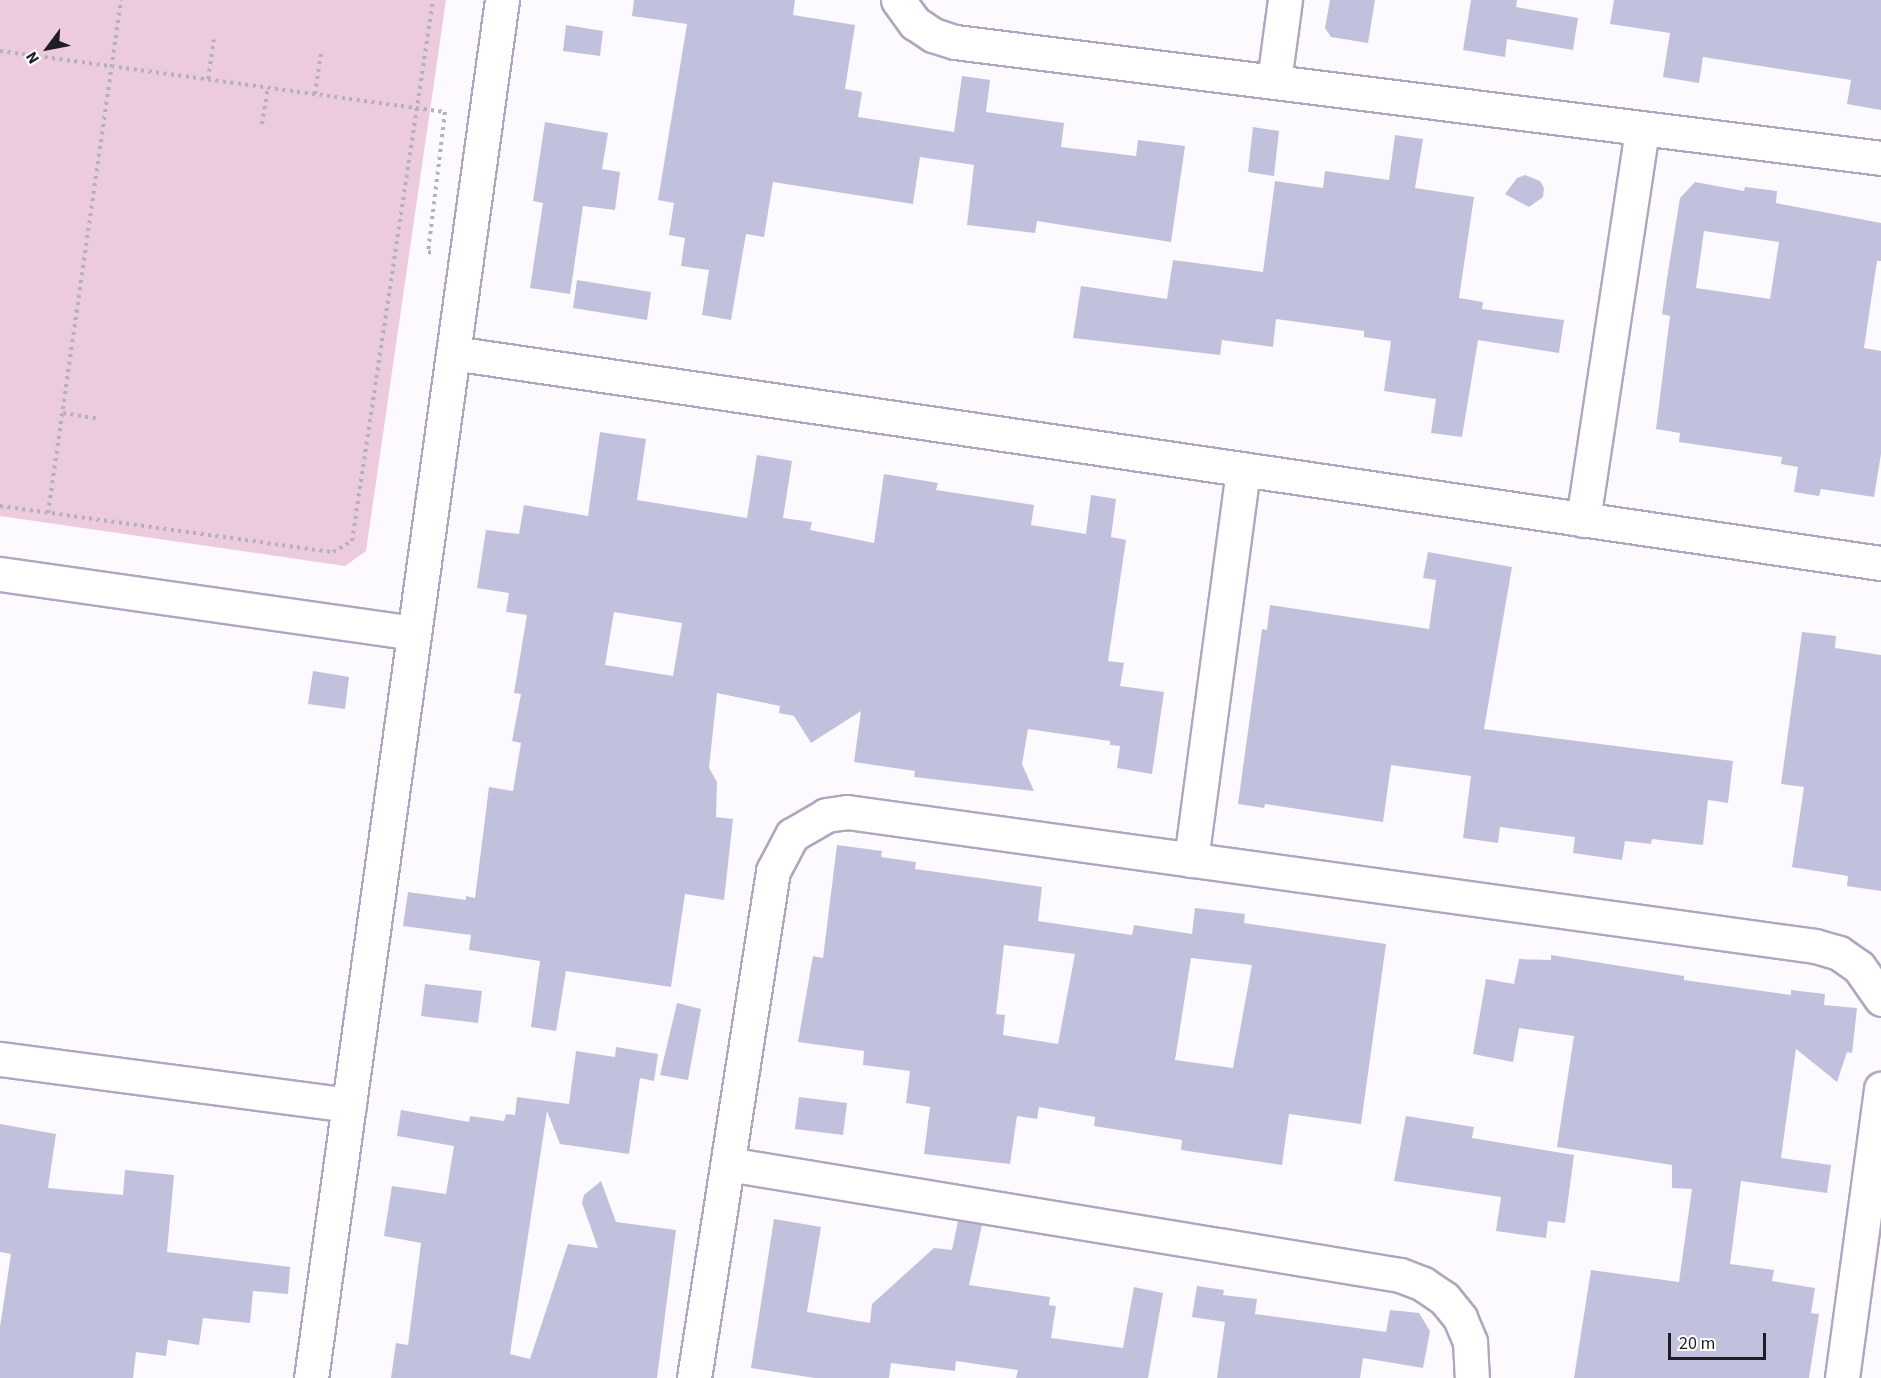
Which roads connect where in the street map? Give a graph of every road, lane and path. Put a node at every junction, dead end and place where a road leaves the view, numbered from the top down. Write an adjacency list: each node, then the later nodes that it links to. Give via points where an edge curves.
1 (122, 0): 9 (path)
2 (433, 0): 14 (path)
3 (502, 0): 18 (street)
4 (898, 0): 11 (street, via 915,23 933,35 955,42)
5 (1285, 0): 11 (street)
6 (214, 39): 10 (path)
7 (0, 51): 9 (path)
8 (321, 53): 13 (path)
9 (112, 68): 10 (path); 20 (path)
10 (208, 79): 12 (path)
11 (1274, 81): 16 (street)
12 (268, 88): 13 (path); 15 (path)
13 (315, 94): 14 (path)
14 (418, 109): 18 (path, via 445,112 428,252); 24 (path, via 352,541 333,552)
15 (262, 124)
16 (1641, 128): 17 (street); 25 (street)
17 (1881, 158)
18 (466, 257): 19 (street)
19 (453, 353): 22 (street); 28 (street)
20 (63, 413): 21 (path); 24 (path)
21 (96, 418)
22 (1243, 470): 25 (street); 29 (street)
23 (0, 506): 24 (path)
24 (48, 513)
25 (1583, 520): 26 (street)
26 (1881, 563)
27 (0, 574): 28 (street)
28 (414, 633): 33 (street)
29 (1191, 860): 30 (street, via 1815,946 1839,953 1859,967); 34 (street, via 847,812 808,822 780,852 773,871)
30 (1881, 999)
31 (0, 1059): 33 (street)
32 (1881, 1089): 38 (street)
33 (349, 1105): 35 (street)
34 (728, 1164): 36 (street); 37 (street, via 1400,1275 1444,1298 1460,1318 1470,1342)
35 (311, 1378)
36 (694, 1378)
37 (1472, 1378)
38 (1842, 1378)

